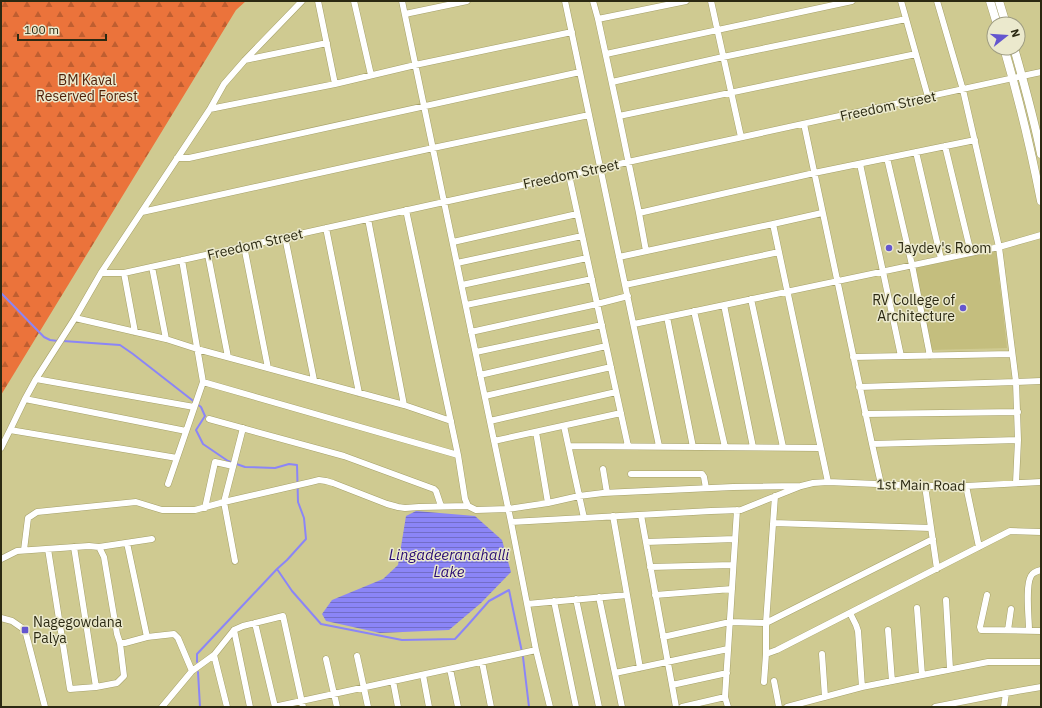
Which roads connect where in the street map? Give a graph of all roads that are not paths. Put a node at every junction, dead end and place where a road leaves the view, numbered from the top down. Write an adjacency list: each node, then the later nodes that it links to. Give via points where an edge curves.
1 (302, 1): 28 (street)
2 (318, 1): 22 (street)
3 (354, 1): 32 (street)
4 (402, 1): 15 (street)
5 (467, 1): 15 (street)
6 (565, 1): 21 (street)
7 (593, 1): 18 (street)
8 (686, 1): 18 (street)
9 (711, 1): 20 (street)
10 (852, 1): 20 (street)
11 (901, 1): 19 (street)
12 (937, 1): 37 (street)
13 (990, 1): 16 (main road)
14 (999, 1): 17 (main road)
15 (405, 14): 29 (street)
16 (995, 16)
17 (1004, 16)
18 (598, 19): 23 (street)
19 (906, 19): 24 (street); 27 (street)
20 (718, 30): 23 (street); 27 (street)
21 (572, 32): 29 (street); 30 (street)
22 (327, 44): 28 (street); 36 (street)
23 (606, 54): 35 (street)
24 (916, 54): 38 (street); 39 (street)
25 (1007, 56): 34 (main road)
26 (1016, 56): 33 (main road)
27 (723, 57): 35 (street); 38 (street)
28 (244, 60): 41 (street, via 224,84)
29 (415, 65): 32 (street); 40 (street)
30 (580, 72): 40 (street); 42 (street)
31 (1041, 72): 33 (street, Freedom Street)
32 (371, 76): 36 (street)
33 (1022, 77): 34 (street, Freedom Street); 45 (main road)
34 (1014, 79): 37 (street, Freedom Street); 59 (main road)
35 (612, 82): 43 (street)
36 (335, 84): 41 (street)
37 (963, 90): 39 (street, Freedom Street); 47 (street)
38 (731, 93): 43 (street); 46 (street)
39 (928, 97): 44 (street, Freedom Street)
40 (424, 107): 49 (street); 52 (street, via 189,158)
41 (210, 109): 52 (street)
42 (589, 115): 49 (street); 56 (street)
43 (619, 116): 54 (street)
44 (804, 124): 46 (street, Freedom Street); 57 (street)
45 (1039, 132): 51 (main road)
46 (741, 137): 54 (street, Freedom Street)
47 (975, 140): 48 (street); 74 (street)
48 (945, 146): 50 (street); 77 (street)
49 (433, 148): 60 (street); 62 (street)
50 (916, 152): 53 (street); 81 (street)
51 (1041, 154)
52 (177, 158): 62 (street)
53 (887, 158): 55 (street); 84 (street)
54 (628, 162): 56 (street, Freedom Street); 63 (street)
55 (860, 164): 57 (street); 86 (street)
56 (600, 168): 58 (street, Freedom Street); 79 (street)
57 (814, 174): 63 (street); 64 (street)
58 (569, 175): 60 (street, Freedom Street); 65 (street)
59 (1041, 201)
60 (444, 202): 61 (street, Freedom Street); 72 (street)
61 (406, 210): 66 (street, Freedom Street); 134 (street)
62 (142, 212): 87 (street)
63 (639, 213): 75 (street)
64 (822, 213): 67 (street); 90 (street)
65 (577, 214): 70 (street); 72 (street)
66 (368, 219): 68 (street, Freedom Street); 128 (street)
67 (773, 224): 75 (street); 76 (street)
68 (326, 228): 71 (street, Freedom Street); 125 (street)
69 (1041, 235): 74 (street)
70 (582, 236): 80 (street); 83 (street)
71 (285, 237): 73 (street, Freedom Street); 119 (street)
72 (453, 242): 83 (street)
73 (244, 246): 78 (street, Freedom Street); 116 (street)
74 (999, 247): 77 (street); 110 (street)
75 (646, 251): 79 (street)
76 (779, 252): 92 (street); 93 (street)
77 (971, 253): 81 (street)
78 (208, 255): 82 (street, Freedom Street); 113 (street)
79 (619, 257): 92 (street)
80 (587, 258): 89 (street); 91 (street)
81 (941, 259): 84 (street)
82 (182, 260): 85 (street, Freedom Street); 108 (street)
83 (457, 263): 91 (street)
84 (912, 265): 86 (street); 112 (street)
85 (152, 267): 88 (street, Freedom Street); 106 (street)
86 (883, 271): 90 (street); 111 (street)
87 (101, 273): 88 (street, Freedom Street); 101 (street)
88 (124, 273): 104 (street)
89 (592, 280): 96 (street); 98 (street)
90 (837, 281): 93 (street); 114 (street)
91 (462, 285): 98 (street)
92 (626, 285): 94 (street)
93 (787, 292): 95 (street); 152 (street)
94 (628, 296): 96 (street); 102 (street)
95 (751, 299): 97 (street); 150 (street)
96 (597, 304): 103 (street); 105 (street)
97 (724, 305): 99 (street); 149 (street)
98 (466, 306): 105 (street)
99 (694, 311): 100 (street); 148 (street)
100 (667, 317): 102 (street); 147 (street)
101 (75, 318): 104 (street); 118 (street)
102 (634, 324): 146 (street)
103 (602, 325): 107 (street); 109 (street)
104 (135, 332): 106 (street)
105 (471, 332): 109 (street)
106 (166, 339): 108 (street)
107 (606, 346): 115 (street); 117 (street)
108 (197, 349): 113 (street); 121 (street)
109 (476, 352): 117 (street)
110 (1012, 354): 112 (street); 122 (street)
111 (901, 356): 112 (street); 114 (street)
112 (930, 356)
113 (228, 357): 116 (street)
114 (853, 357): 123 (street)
115 (611, 367): 124 (street); 126 (street)
116 (268, 368): 119 (street)
117 (480, 375): 126 (street)
118 (36, 379): 127 (street); 129 (street)
119 (314, 380): 125 (street)
120 (1041, 380): 122 (street)
121 (203, 382): 129 (street); 153 (street)
122 (1016, 382): 123 (street); 130 (street)
123 (859, 388): 132 (street)
124 (616, 392): 131 (street); 135 (street)
125 (359, 393): 128 (street)
126 (485, 396): 135 (street)
127 (25, 398): 138 (street); 139 (street)
128 (404, 405): 134 (street)
129 (194, 407): 139 (street)
130 (1018, 412): 132 (street); 141 (street)
131 (621, 413): 136 (street); 145 (street)
132 (865, 414): 143 (street)
133 (209, 419): 137 (street)
134 (451, 421): 153 (street)
135 (490, 421): 142 (street)
136 (564, 426): 140 (street); 144 (street)
137 (243, 428): 155 (street); 172 (street, via 344,456 434,489)
138 (10, 430): 151 (street); 154 (street)
139 (186, 431): 154 (street)
140 (536, 432): 142 (street); 171 (street)
141 (1018, 440): 143 (street); 160 (street)
142 (494, 441): 175 (street)
143 (872, 444): 162 (street)
144 (569, 446): 145 (street); 168 (street)
145 (628, 446): 146 (street)
146 (659, 446): 147 (street)
147 (693, 447): 148 (street)
148 (725, 447): 149 (street)
149 (752, 447): 150 (street)
150 (783, 447): 152 (street)
151 (1, 448)
152 (820, 448): 158 (street)
153 (458, 455): 173 (street)
154 (177, 458): 161 (street)
155 (233, 466): 170 (street); 174 (street, via 215,462)
156 (604, 468): 167 (street)
157 (631, 474): 166 (street, via 702,474)
158 (828, 482): 162 (street, 1st Main Road); 163 (street, 1st Main Road)
159 (1041, 482): 160 (street, 1st Main Road)
160 (1016, 483): 165 (street, 1st Main Road)
161 (168, 484)
162 (882, 484): 164 (street, 1st Main Road)
163 (801, 486): 166 (street); 169 (street)
164 (925, 486): 165 (street, 1st Main Road); 182 (street)
165 (966, 486): 191 (street)
166 (706, 488): 167 (street)
167 (607, 493): 168 (street)
168 (579, 496): 171 (street); 179 (street)
169 (775, 496): 176 (street); 181 (street)
170 (224, 502): 172 (street, via 319,480 398,507); 174 (street); 195 (street)
171 (548, 503): 175 (street)
172 (441, 506): 173 (street)
173 (468, 506): 175 (street, via 476,510)
174 (205, 508): 193 (street, via 162,510 136,502 37,512 28,518)
175 (508, 509): 180 (street)
176 (737, 510): 177 (street); 185 (street)
177 (641, 515): 178 (street); 187 (street)
178 (613, 516): 179 (street); 201 (street)
179 (584, 518): 180 (street)
180 (511, 522): 208 (street)
181 (773, 523): 182 (street); 215 (street)
182 (931, 528): 186 (street)
183 (1041, 532): 191 (street, via 1010,531)
184 (152, 539): 188 (street)
185 (735, 539): 187 (street); 196 (street)
186 (933, 539): 198 (street); 215 (street)
187 (646, 542): 197 (street)
188 (127, 543): 190 (street); 221 (street)
189 (74, 547): 190 (street); 192 (street); 247 (street)
190 (99, 547): 223 (street, via 104,557)
191 (979, 547): 198 (street)
192 (48, 549): 193 (street); 247 (street, via 70,689)
193 (24, 550): 194 (street)
194 (1, 559)
195 (235, 560)
196 (733, 565): 197 (street); 200 (street)
197 (650, 567): 202 (street)
198 (937, 569): 211 (street)
199 (1041, 570): 219 (street, via 1031,575 1028,586)
200 (732, 589): 202 (street); 213 (street)
201 (627, 595): 204 (street); 234 (street)
202 (655, 595): 222 (street)
203 (986, 595): 218 (street, via 980,629)
204 (599, 597): 205 (street); 238 (street)
205 (576, 599): 207 (street); 269 (street)
206 (946, 600): 236 (street)
207 (554, 602): 208 (street); 268 (street)
208 (527, 604): 225 (street)
209 (916, 608): 241 (street)
210 (1011, 609): 218 (street)
211 (850, 613): 226 (street); 248 (street, via 858,631)
212 (1, 618): 256 (street, via 12,621 25,630)
213 (730, 622): 215 (street); 222 (street); 224 (street)
214 (255, 623): 216 (street); 255 (street, via 282,616); 260 (street)
215 (766, 623): 226 (street)
216 (234, 630): 228 (street); 259 (street)
217 (888, 630): 244 (street)
218 (1008, 630): 219 (street)
219 (1029, 630): 220 (street)
220 (1041, 631)
221 (147, 637): 223 (street); 237 (street, via 174,634)
222 (663, 637): 232 (street)
223 (120, 643): 247 (street, via 124,676 117,683)
224 (728, 649): 232 (street); 239 (street)
225 (536, 650): 231 (street); 267 (street)
226 (766, 654): 245 (street)
227 (822, 654): 254 (street)
228 (214, 655): 237 (street); 258 (street)
229 (357, 656): 250 (street)
230 (326, 658): 252 (street)
231 (482, 662): 235 (street); 266 (street)
232 (668, 662): 234 (street); 246 (street)
233 (1041, 662): 236 (street, via 988,662)
234 (640, 668): 238 (street)
235 (450, 669): 240 (street); 265 (street)
236 (950, 669): 241 (street)
237 (192, 671): 257 (street)
238 (614, 673): 270 (street)
239 (727, 673): 246 (street); 253 (street)
240 (423, 675): 242 (street); 264 (street)
241 (922, 675): 244 (street)
242 (393, 681): 250 (street); 263 (street)
243 (774, 681): 274 (street)
244 (892, 681): 248 (street)
245 (764, 682)
246 (672, 685): 271 (street)
247 (96, 687)
248 (862, 687): 254 (street)
249 (1041, 687): 251 (street)
250 (364, 688): 252 (street); 262 (street)
251 (1006, 693): 276 (street); 277 (street)
252 (334, 694): 255 (street); 261 (street)
253 (725, 697): 272 (street); 273 (street)
254 (825, 697): 275 (street)
255 (303, 704): 260 (street)
256 (45, 707)
257 (162, 707)
258 (227, 707)
259 (250, 707)
260 (275, 707)
261 (336, 707)
262 (368, 707)
263 (398, 707)
264 (430, 707)
265 (458, 707)
266 (491, 707)
267 (550, 707)
268 (576, 707)
269 (599, 707)
270 (622, 707)
271 (676, 707)
272 (682, 707)
273 (728, 707)
274 (779, 707)
275 (787, 707)
276 (935, 707)
277 (1004, 707)

